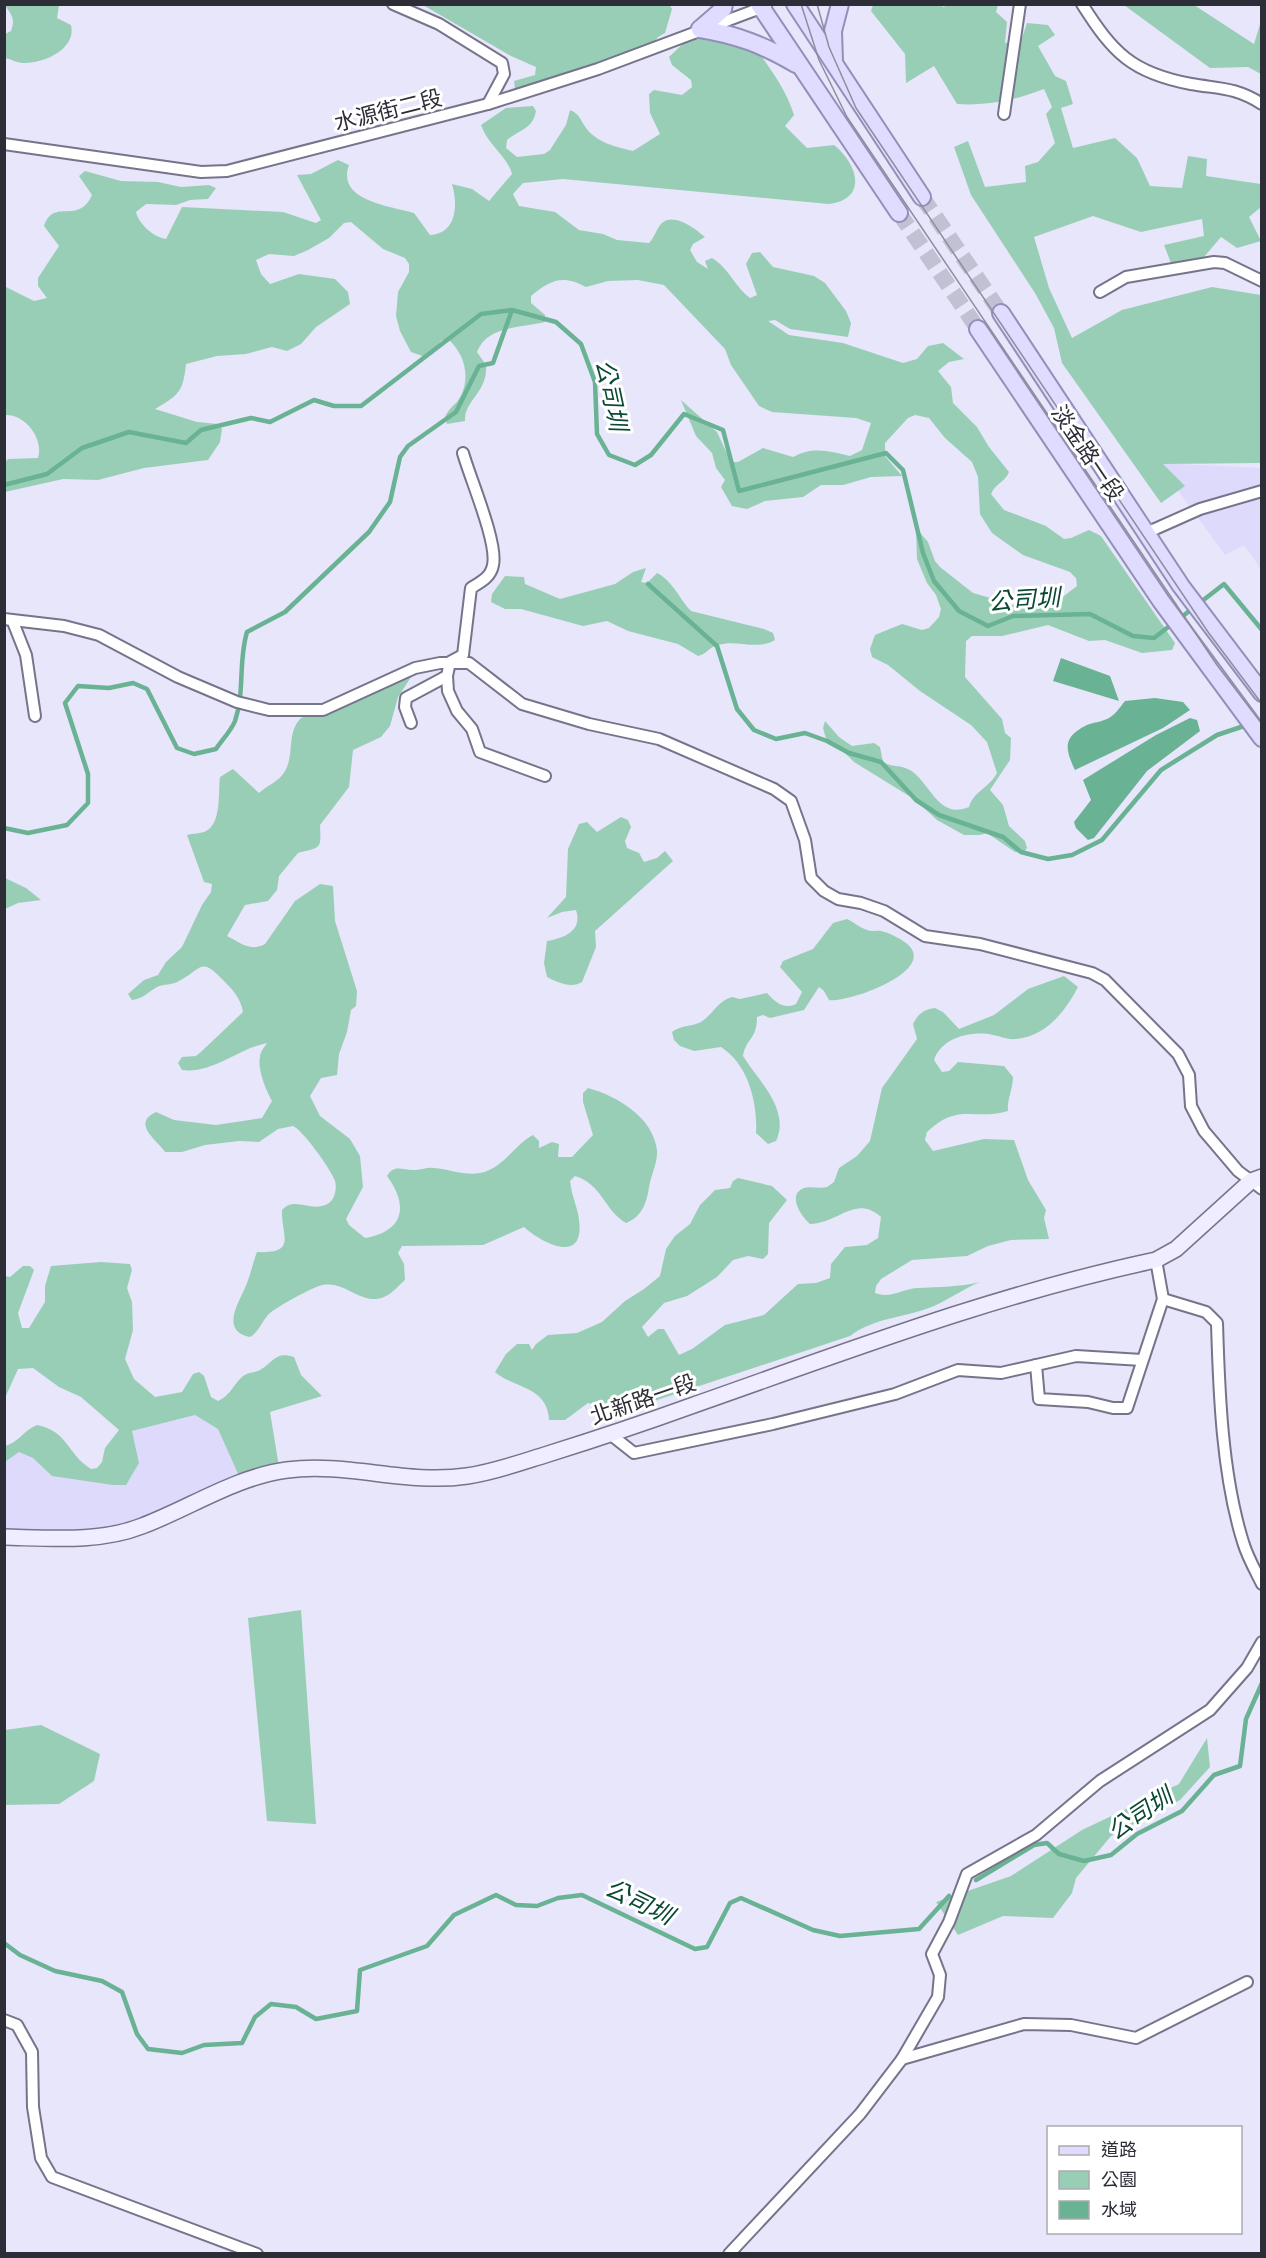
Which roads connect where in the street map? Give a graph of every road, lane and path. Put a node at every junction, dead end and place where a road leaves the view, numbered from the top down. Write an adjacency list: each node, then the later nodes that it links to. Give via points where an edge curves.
1 (393, 4): 11 (street, via 439,24 502,63 504,74)
2 (724, 4): 8 (main road)
3 (795, 4): 9 (main road)
4 (840, 4): 9 (main road, via 833,31)
5 (1020, 4): 13 (street)
6 (1083, 4): 12 (street, via 1105,40 1136,67 1188,83 1243,92)
7 (763, 5): 8 (street, 水源街二段); 10 (main road)
8 (700, 29): 10 (main road, via 734,34 771,49); 11 (street, 水源街二段, via 598,69)
9 (834, 63): 15 (main road)
10 (800, 67): 16 (main road)
11 (488, 104): 14 (street, 水源街二段, via 227,171 201,172)
12 (1262, 104)
13 (1004, 114)
14 (4, 144)
15 (922, 197)
16 (899, 213)
17 (1262, 281): 18 (street, via 1225,263 1214,262 1126,277)
18 (1100, 292)
19 (1001, 313): 23 (main road, 淡金路一段)
20 (978, 329): 30 (main road, 淡金路一段, via 1189,643)
21 (463, 453): 25 (street, via 490,533 494,564 488,578 471,588 463,655)
22 (1262, 491): 23 (street, via 1200,509)
23 (1146, 533): 27 (main road, 淡金路一段)
24 (9, 621): 25 (street, via 64,626 99,635 178,677 269,710 323,710 415,668); 28 (street, via 26,655)
25 (450, 663): 26 (street); 32 (street, via 469,663 522,704 659,739 774,789 790,801 805,840 811,878 838,899 884,911 925,936 980,944 1106,980 1178,1054 1189,1075 1191,1106 1197,1118 1238,1171)
26 (447, 676): 29 (street, via 406,698); 31 (street, via 448,691 457,711 472,729 480,752)
27 (1261, 692)
28 (35, 716)
29 (411, 723)
30 (1262, 738)
31 (545, 776)
32 (1258, 1182): 33 (main road, 北新路一段, via 1176,1249)
33 (1156, 1260): 34 (street); 37 (main road, 北新路一段, via 1010,1295)
34 (1163, 1299): 35 (street); 39 (street, via 1206,1312 1217,1323 1227,1467 1243,1542)
35 (1142, 1360): 36 (street, via 1076,1356); 36 (street, via 1127,1408 1039,1399)
36 (1036, 1365): 37 (street, via 1001,1373 958,1370 895,1394 634,1454)
37 (610, 1434): 38 (main road, 北新路一段, via 466,1476 326,1468 285,1470 234,1485 129,1530 59,1538)
38 (4, 1537)
39 (1262, 1584)
40 (1262, 1642): 43 (street, via 1247,1668 1210,1710 1100,1781 1036,1834 967,1874 932,1954 940,1975 938,1997)
41 (1247, 1982): 43 (street, via 1136,2038 1071,2025 1024,2024)
42 (4, 2020): 44 (street, via 17,2025 32,2052 33,2107 41,2158 52,2177)
43 (902, 2059): 45 (street, via 860,2114)
44 (257, 2253)
45 (729, 2253)

